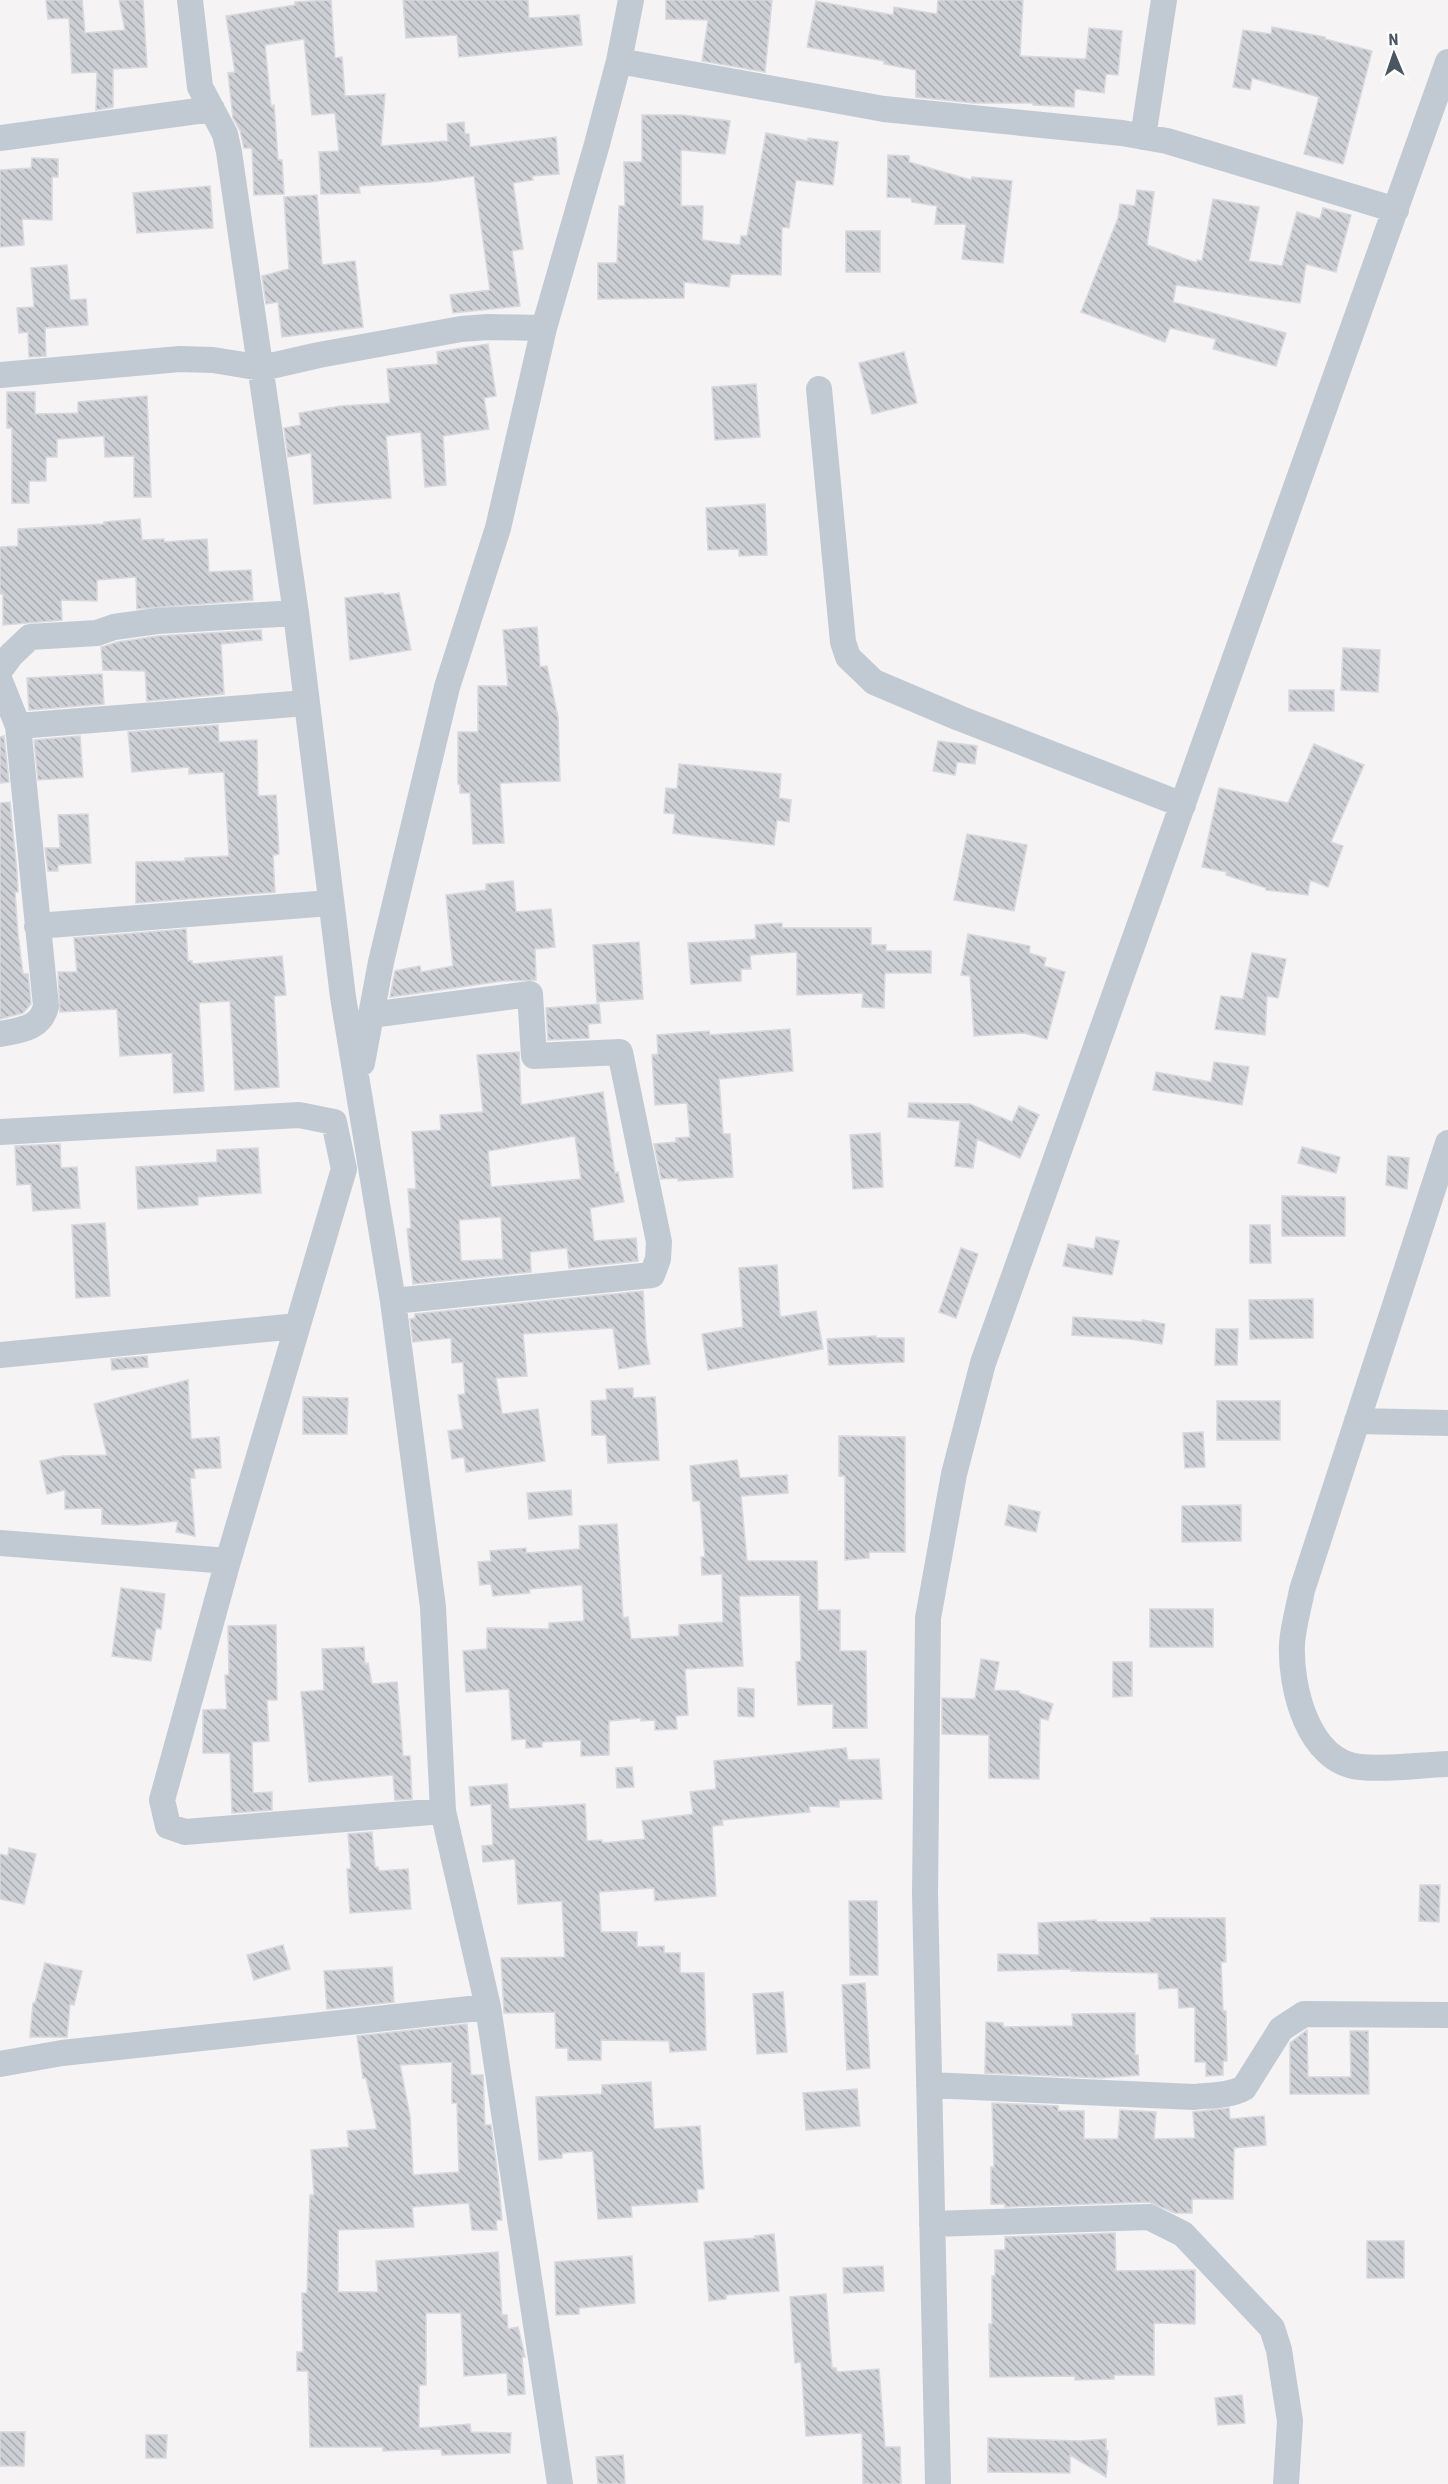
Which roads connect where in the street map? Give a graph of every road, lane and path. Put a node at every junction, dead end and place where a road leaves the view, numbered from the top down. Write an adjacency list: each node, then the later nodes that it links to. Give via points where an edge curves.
1 (190, 0): 6 (street, via 200,87)
2 (631, 0): 4 (street)
3 (1164, 0): 7 (street)
4 (619, 61): 7 (street, via 884,109); 10 (street)
5 (1448, 62): 9 (street)
6 (212, 109): 8 (street); 11 (street, via 229,152)
7 (1143, 137): 9 (street)
8 (0, 138)
9 (1396, 210): 19 (street)
10 (544, 328): 11 (street, via 461,329); 22 (street, via 498,528 447,687)
11 (262, 368): 12 (street, via 180,359); 14 (street)
12 (0, 375)
13 (819, 389): 19 (street, via 843,642 858,669 874,682 959,718)
14 (296, 613): 15 (street, via 157,621 98,633 30,637); 17 (street)
15 (0, 670)
16 (0, 681): 18 (street)
17 (306, 703): 18 (street); 20 (street)
18 (18, 726): 21 (street)
19 (1183, 804): 39 (street, via 983,1363 954,1474 928,1618 925,1894)
20 (330, 903): 21 (street); 24 (street)
21 (37, 926): 23 (street, via 44,1015 28,1028)
22 (371, 1015): 24 (street); 27 (street, via 530,994 534,1056 620,1052 659,1242 652,1275)
23 (0, 1034)
24 (357, 1085): 27 (street)
25 (0, 1132): 28 (street, via 299,1115 334,1122 344,1169)
26 (1448, 1143): 30 (street)
27 (393, 1301): 35 (street, via 434,1607)
28 (297, 1326): 29 (street); 33 (street)
29 (0, 1355)
30 (1357, 1421): 31 (street); 34 (street, via 1302,1590 1292,1644 1297,1697 1308,1728 1341,1760 1359,1767)
31 (1448, 1423)
32 (0, 1543): 33 (street)
33 (228, 1561): 35 (street, via 162,1800 168,1826 185,1832)
34 (1448, 1764)
35 (443, 1811): 36 (street)
36 (488, 2007): 38 (street, via 62,2053); 41 (street)
37 (1448, 2015): 39 (street, via 1304,2014 1281,2029 1244,2088 1221,2095)
38 (0, 2064)
39 (929, 2085): 40 (street)
40 (932, 2224): 42 (street); 43 (street, via 1149,2217 1183,2234 1272,2328 1290,2421)
41 (560, 2484)
42 (938, 2484)
43 (1286, 2484)

